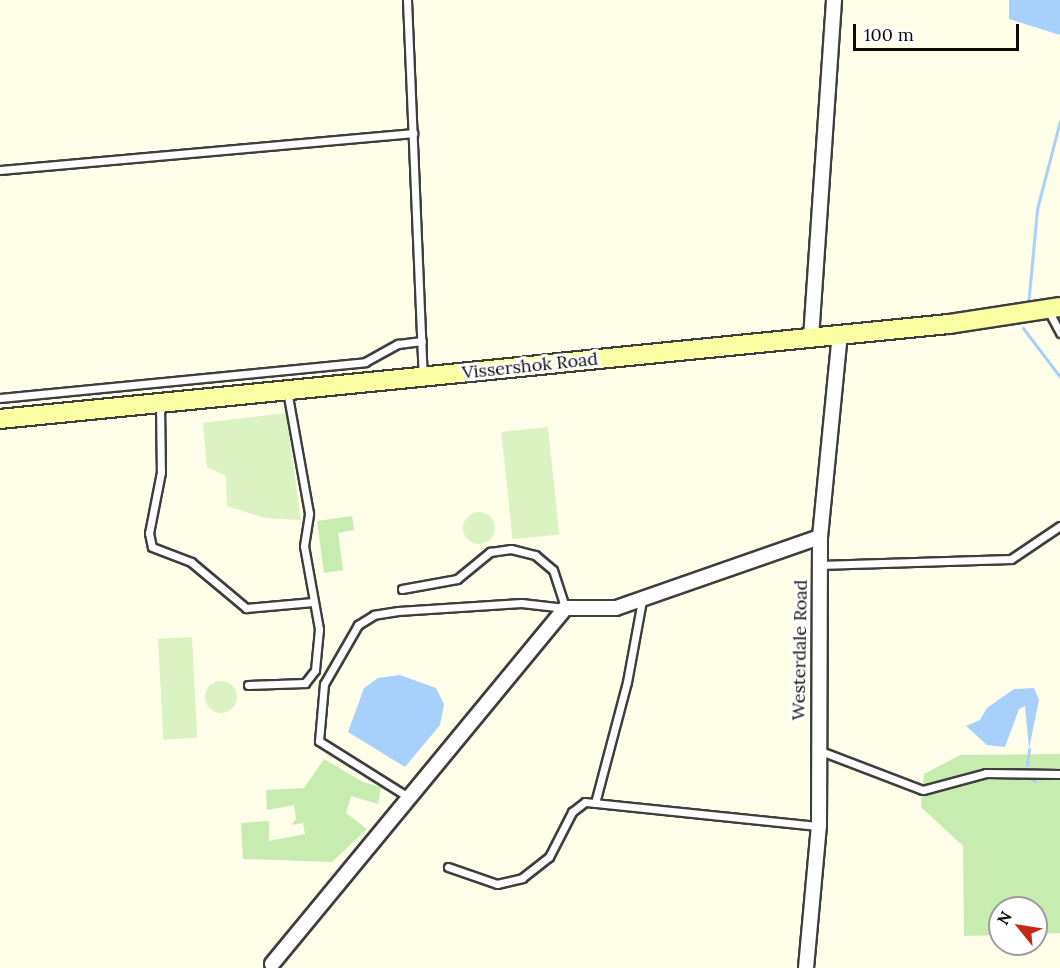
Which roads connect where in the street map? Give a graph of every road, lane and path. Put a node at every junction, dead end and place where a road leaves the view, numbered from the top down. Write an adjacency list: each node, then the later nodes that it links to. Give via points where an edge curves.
1 (406, 0): 3 (lane)
2 (834, 0): 8 (street)
3 (413, 133): 4 (lane); 9 (lane)
4 (0, 170)
5 (1054, 308): 6 (lane); 7 (main road, Vissershok Road)
6 (1060, 333)
7 (840, 334): 8 (main road, Vissershok Road); 16 (street, Westerdale Road)
8 (811, 338): 10 (main road, Vissershok Road)
9 (422, 341): 10 (lane); 12 (lane, via 398,344 365,362)
10 (423, 376): 11 (main road, Vissershok Road)
11 (287, 390): 13 (main road, Vissershok Road); 20 (lane, via 309,513 304,546)
12 (0, 398)
13 (160, 403): 14 (main road, Vissershok Road); 20 (lane, via 161,472 149,533 152,547 191,562 246,608)
14 (0, 419)
15 (1060, 526): 17 (lane, via 1011,559)
16 (820, 537): 17 (street, Westerdale Road); 19 (street)
17 (819, 565): 23 (street, Westerdale Road)
18 (402, 589): 21 (lane, via 457,579 490,552 511,549 535,555 553,570)
19 (642, 600): 21 (street, via 605,610); 26 (lane)
20 (314, 602): 22 (lane, via 319,629 311,680)
21 (565, 608): 25 (street); 25 (lane, via 521,603 398,611 374,615 358,625 324,684 319,741)
22 (248, 685)
23 (817, 750): 24 (lane, via 923,790 987,773); 27 (street, Westerdale Road)
24 (1060, 774)
25 (410, 798): 29 (street)
26 (595, 803): 27 (lane); 28 (lane, via 577,807 549,857 522,878 497,884)
27 (819, 826): 30 (street, Westerdale Road)
28 (448, 867)
29 (272, 964)
30 (806, 968)

